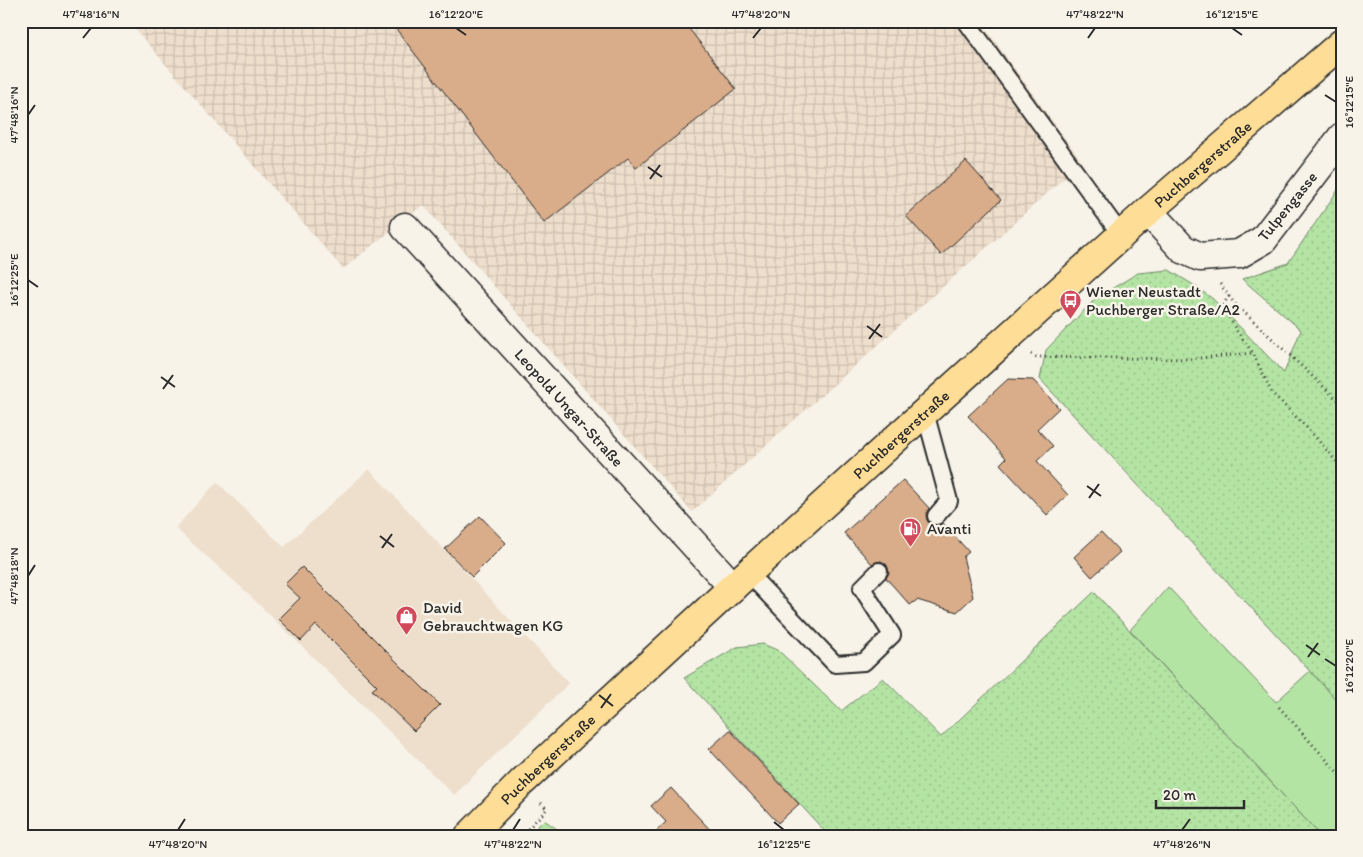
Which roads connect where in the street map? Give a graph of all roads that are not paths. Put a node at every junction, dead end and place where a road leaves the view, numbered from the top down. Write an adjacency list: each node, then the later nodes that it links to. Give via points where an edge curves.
1 (966, 21): 6 (lane)
2 (1342, 43): 4 (main road, Puchbergerstraße)
3 (1342, 137): 4 (street, Tulpengasse, via 1263,240 1239,254 1200,257 1183,249)
4 (1148, 211): 6 (main road, Puchbergerstraße)
5 (405, 227): 10 (street, Leopold Ungar-Straße)
6 (1121, 235): 7 (main road, Puchbergerstraße)
7 (925, 412): 8 (lane, via 949,501); 10 (main road, Puchbergerstraße)
8 (936, 516)
9 (879, 571): 10 (lane, via 862,588 892,635 864,662 836,664)
10 (741, 580): 11 (main road, Puchbergerstraße, via 522,782)
11 (469, 836)

